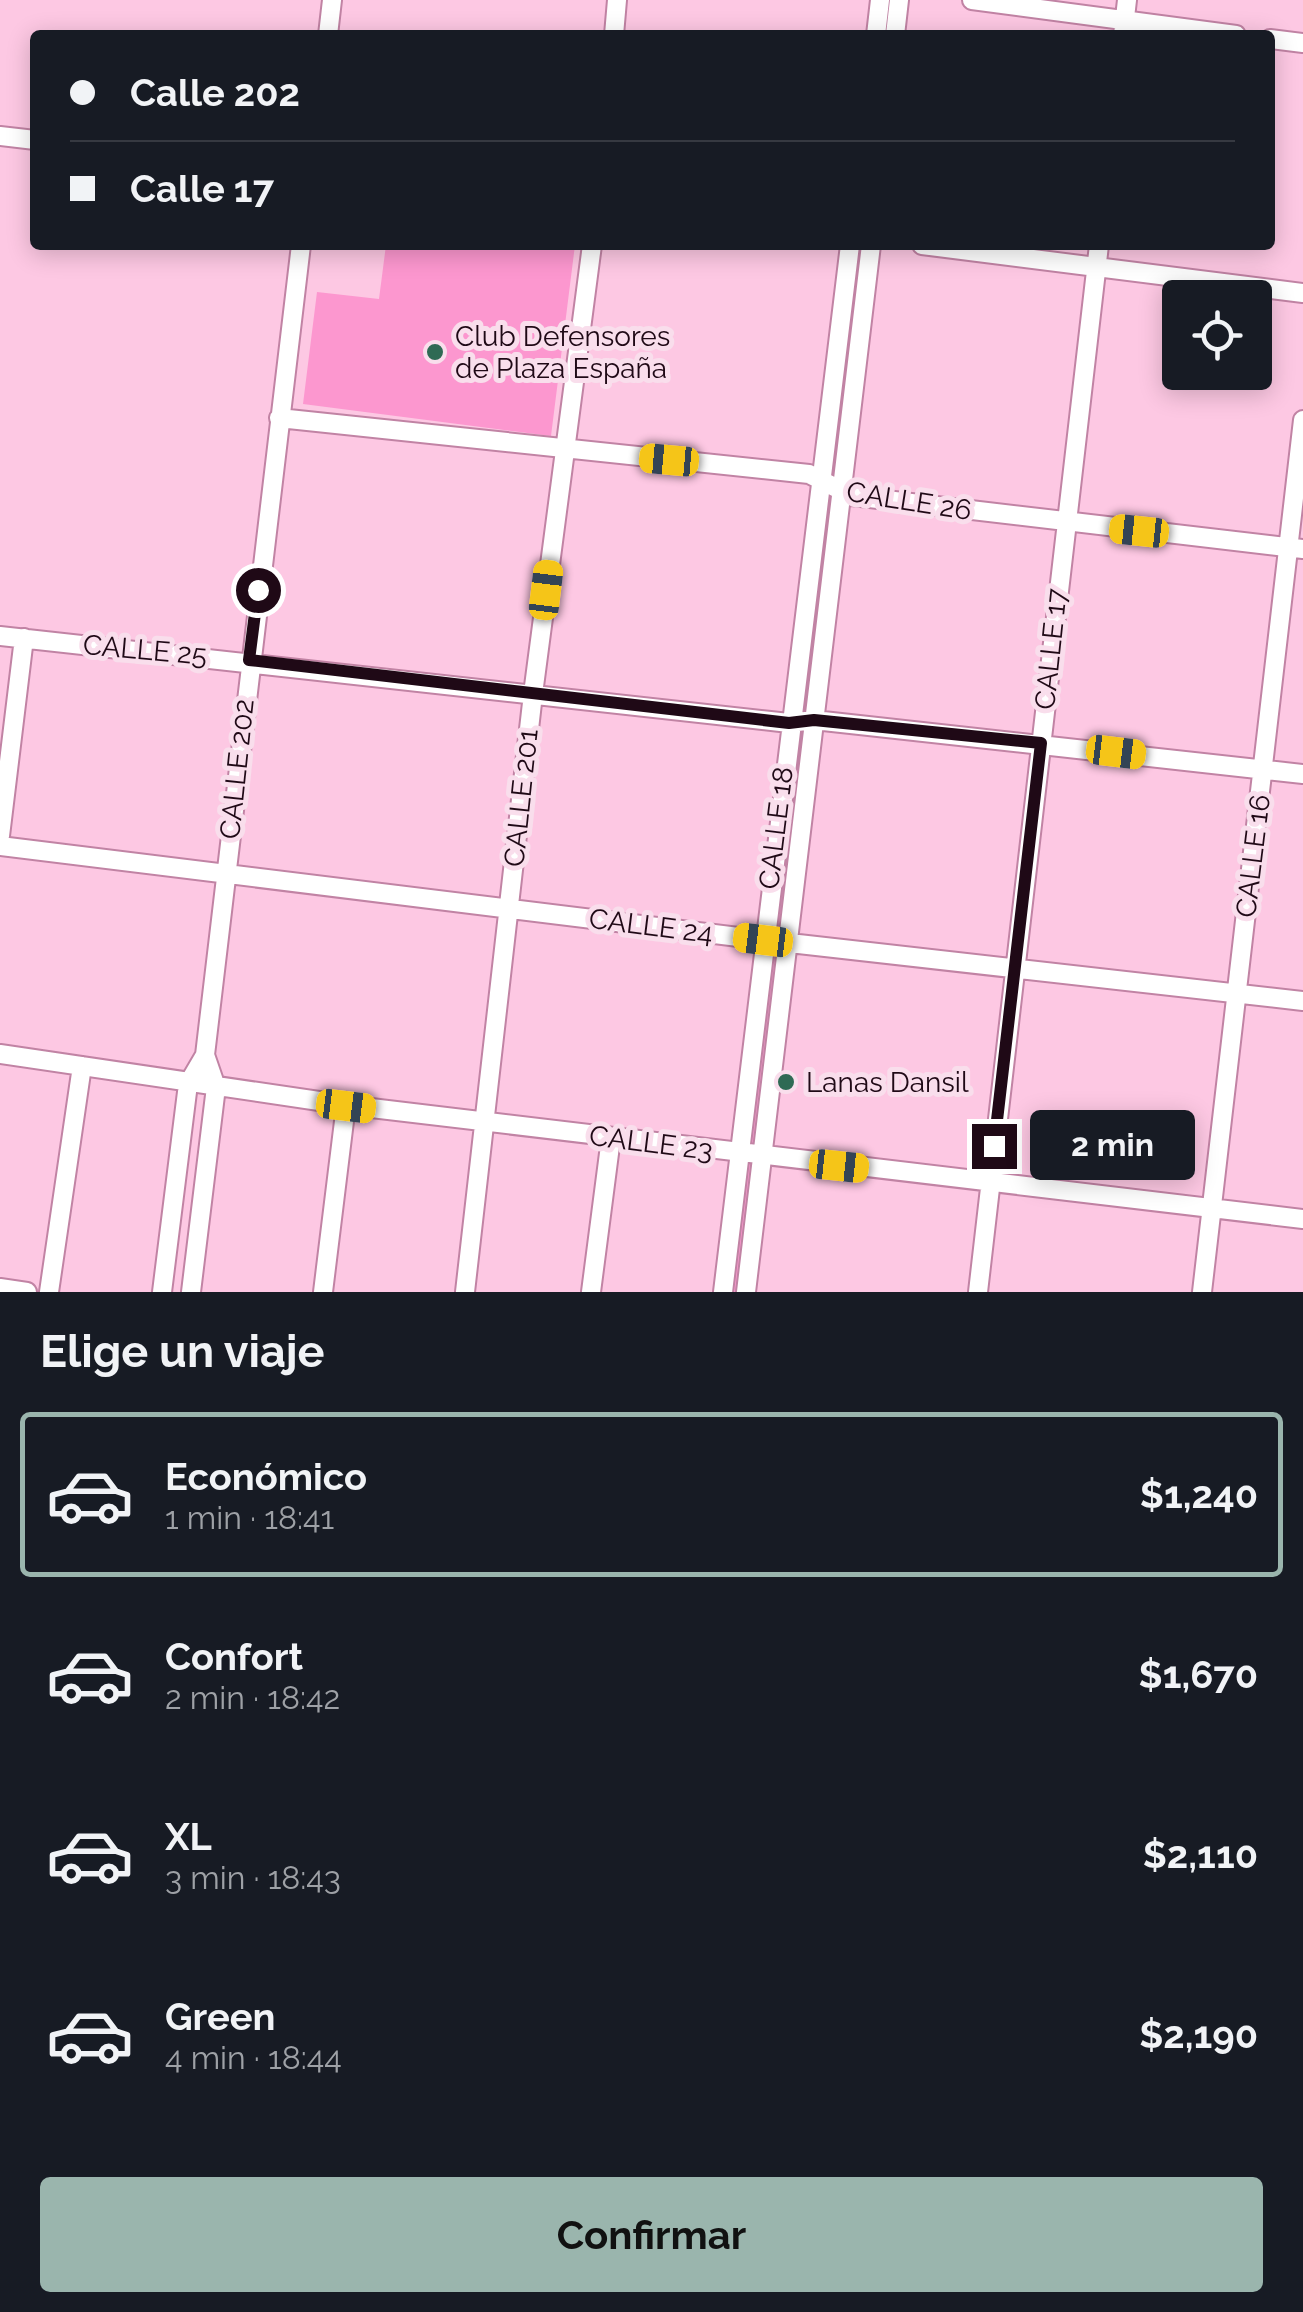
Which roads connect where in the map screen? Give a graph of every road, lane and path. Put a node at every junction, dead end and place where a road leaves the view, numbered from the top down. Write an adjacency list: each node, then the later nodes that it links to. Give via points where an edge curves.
1 (332, 0): 8 (street)
2 (618, 0): 9 (street)
3 (880, 0): 10 (street)
4 (899, 0): 11 (street)
5 (972, 0): 7 (street)
6 (1127, 0): 7 (street)
7 (1124, 28): 12 (street)
8 (329, 30)
9 (615, 30)
10 (877, 30)
11 (896, 30)
12 (1156, 30)
13 (1275, 40): 14 (street)
14 (1303, 43)
15 (0, 136): 16 (street)
16 (30, 139)
17 (301, 250): 25 (street, CALLE 202)
18 (591, 250): 27 (street, CALLE 201)
19 (849, 250): 28 (street, CALLE 18)
20 (869, 250): 29 (street, CALLE 18)
21 (960, 250): 23 (street)
22 (1098, 250): 23 (street, CALLE 17)
23 (1096, 268): 24 (street); 30 (street, CALLE 17)
24 (1303, 292)
25 (279, 418): 27 (street, CALLE 26); 34 (street, CALLE 202)
26 (1303, 420): 31 (street, CALLE 16)
27 (564, 450): 28 (street, CALLE 26); 35 (street, CALLE 201)
28 (819, 479): 29 (street, CALLE 26); 37 (street, CALLE 18)
29 (842, 494): 30 (street, CALLE 26); 36 (street, CALLE 18)
30 (1065, 524): 31 (street, CALLE 26); 38 (street, CALLE 17)
31 (1296, 548): 39 (street, CALLE 16)
32 (0, 636): 33 (street, CALLE 25)
33 (24, 638): 34 (street, CALLE 25); 41 (street)
34 (249, 660): 35 (street, CALLE 25); 43 (street, CALLE 202)
35 (532, 694): 37 (street, CALLE 25); 44 (street, CALLE 201)
36 (814, 720): 37 (street, CALLE 25); 38 (street, CALLE 25); 46 (street, CALLE 18)
37 (789, 723): 45 (street, CALLE 18)
38 (1041, 743): 39 (street, CALLE 25); 47 (street, CALLE 17)
39 (1264, 769): 40 (street, CALLE 25); 48 (street, CALLE 16)
40 (1303, 774)
41 (0, 836)
42 (0, 846): 43 (street, CALLE 24)
43 (225, 876): 44 (street, CALLE 24); 51 (street, CALLE 202)
44 (510, 907): 45 (street, CALLE 24); 56 (street, CALLE 201)
45 (763, 940): 46 (street, CALLE 24); 58 (street, CALLE 18)
46 (787, 941): 47 (street, CALLE 24); 59 (street, CALLE 18)
47 (1016, 970): 48 (street, CALLE 24); 60 (street, CALLE 17)
48 (1237, 993): 49 (street, CALLE 24); 61 (street, CALLE 16)
49 (1303, 1001)
50 (0, 1054): 52 (street, CALLE 23)
51 (205, 1055): 53 (street, CALLE 202); 54 (street, CALLE 202)
52 (82, 1066): 53 (street, CALLE 23); 65 (street)
53 (188, 1084): 54 (street, CALLE 23); 66 (street, CALLE 202)
54 (216, 1087): 55 (street, CALLE 23); 67 (street, CALLE 202)
55 (346, 1106): 56 (street, CALLE 23); 68 (street)
56 (485, 1122): 57 (street, CALLE 23); 69 (street, CALLE 201)
57 (611, 1138): 58 (street, CALLE 23); 70 (street)
58 (739, 1154): 59 (street, CALLE 23); 71 (street, CALLE 18)
59 (763, 1157): 60 (street, CALLE 23); 72 (street, CALLE 18)
60 (990, 1182): 61 (street, CALLE 23); 73 (street, CALLE 17)
61 (1212, 1208): 62 (street, CALLE 23); 74 (street, CALLE 16)
62 (1303, 1219)
63 (0, 1288): 64 (street)
64 (27, 1292)
65 (48, 1292)
66 (162, 1292)
67 (191, 1292)
68 (322, 1292)
69 (465, 1292)
70 (591, 1292)
71 (723, 1292)
72 (746, 1292)
73 (978, 1292)
74 (1202, 1292)

